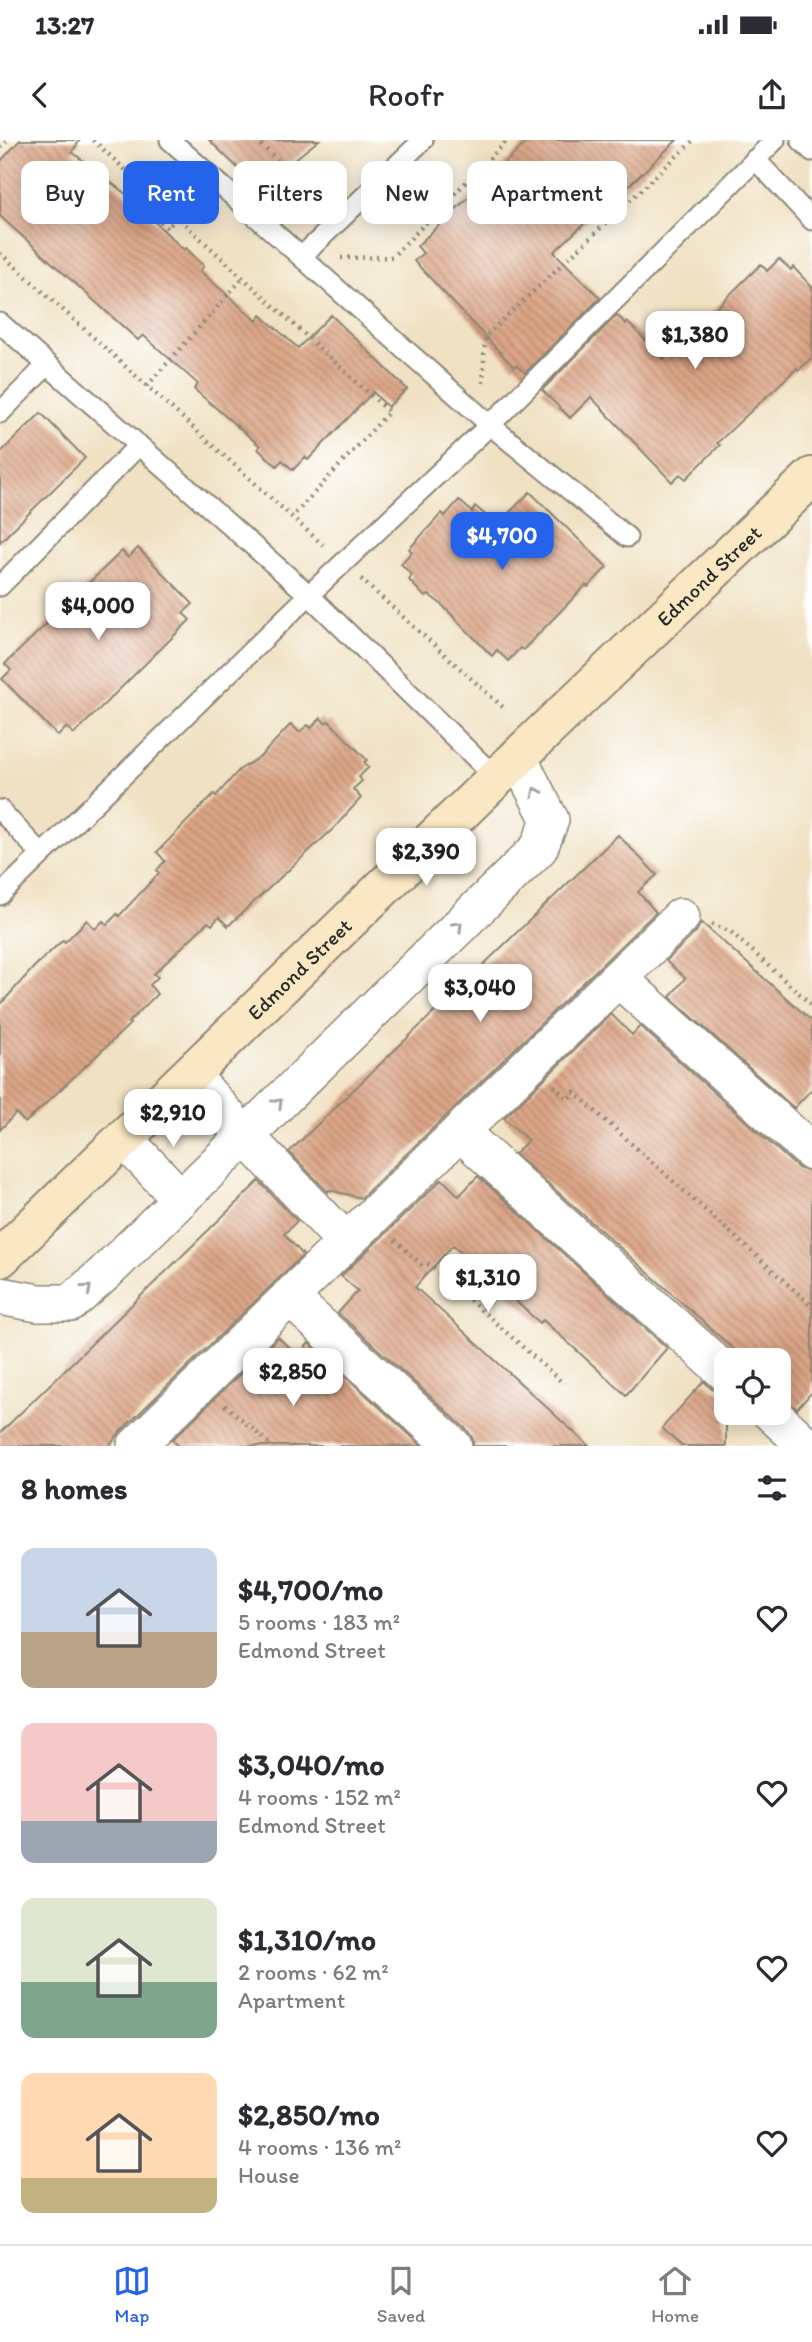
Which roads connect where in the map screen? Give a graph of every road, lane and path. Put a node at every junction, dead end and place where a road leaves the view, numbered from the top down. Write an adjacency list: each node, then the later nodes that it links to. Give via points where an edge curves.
1 (8, 140): 10 (path)
2 (93, 140): 17 (path, via 157,199 155,216 167,228 177,217)
3 (170, 140): 16 (lane)
4 (256, 140): 14 (path, via 303,183 305,223)
5 (423, 140): 14 (lane)
6 (508, 140): 14 (path, via 392,257 341,258)
7 (694, 140): 21 (path, via 485,337 483,391)
8 (775, 140): 12 (lane)
9 (801, 140): 11 (lane)
10 (0, 148)
11 (812, 151)
12 (755, 159): 13 (lane); 23 (lane)
13 (812, 220)
14 (321, 239): 16 (lane)
15 (0, 253): 20 (path)
16 (301, 257): 21 (lane)
17 (243, 278): 20 (path); 26 (path, via 389,412)
18 (0, 323): 19 (lane)
19 (47, 365): 22 (lane); 24 (lane)
20 (147, 386): 26 (path)
21 (469, 406): 23 (lane)
22 (0, 413)
23 (490, 425): 27 (lane); 28 (lane)
24 (139, 445): 29 (lane); 30 (lane)
25 (812, 477): 32 (street, Edmond Street)
26 (292, 517): 28 (path)
27 (627, 537)
28 (343, 563): 30 (lane); 31 (path)
29 (0, 586)
30 (310, 595): 32 (lane); 34 (lane)
31 (506, 710)
32 (507, 768): 40 (street, Edmond Street); 42 (street, one-way to 32, via 539,848 550,820)
33 (0, 810): 34 (lane)
34 (41, 854): 35 (lane)
35 (0, 895)
36 (681, 917): 37 (street); 38 (path, via 689,909 730,932)
37 (618, 978): 39 (street); 44 (street)
38 (812, 1005)
39 (529, 1064): 41 (street); 50 (path, via 568,1099 574,1092)
40 (191, 1075): 42 (street); 43 (street, Edmond Street)
41 (460, 1132): 46 (street); 51 (street)
42 (246, 1135): 45 (street); 46 (street)
43 (124, 1139): 45 (street); 47 (street, Edmond Street)
44 (812, 1152)
45 (181, 1199): 48 (street, one-way to 45, via 71,1303)
46 (358, 1230): 49 (street); 53 (path, via 432,1266)
47 (0, 1258)
48 (0, 1296)
49 (289, 1297): 52 (street); 57 (street)
50 (812, 1306)
51 (714, 1362)
52 (201, 1383): 55 (street); 56 (path)
53 (564, 1384)
54 (784, 1425): 58 (street)
55 (136, 1446)
56 (272, 1446)
57 (453, 1446)
58 (807, 1446)

